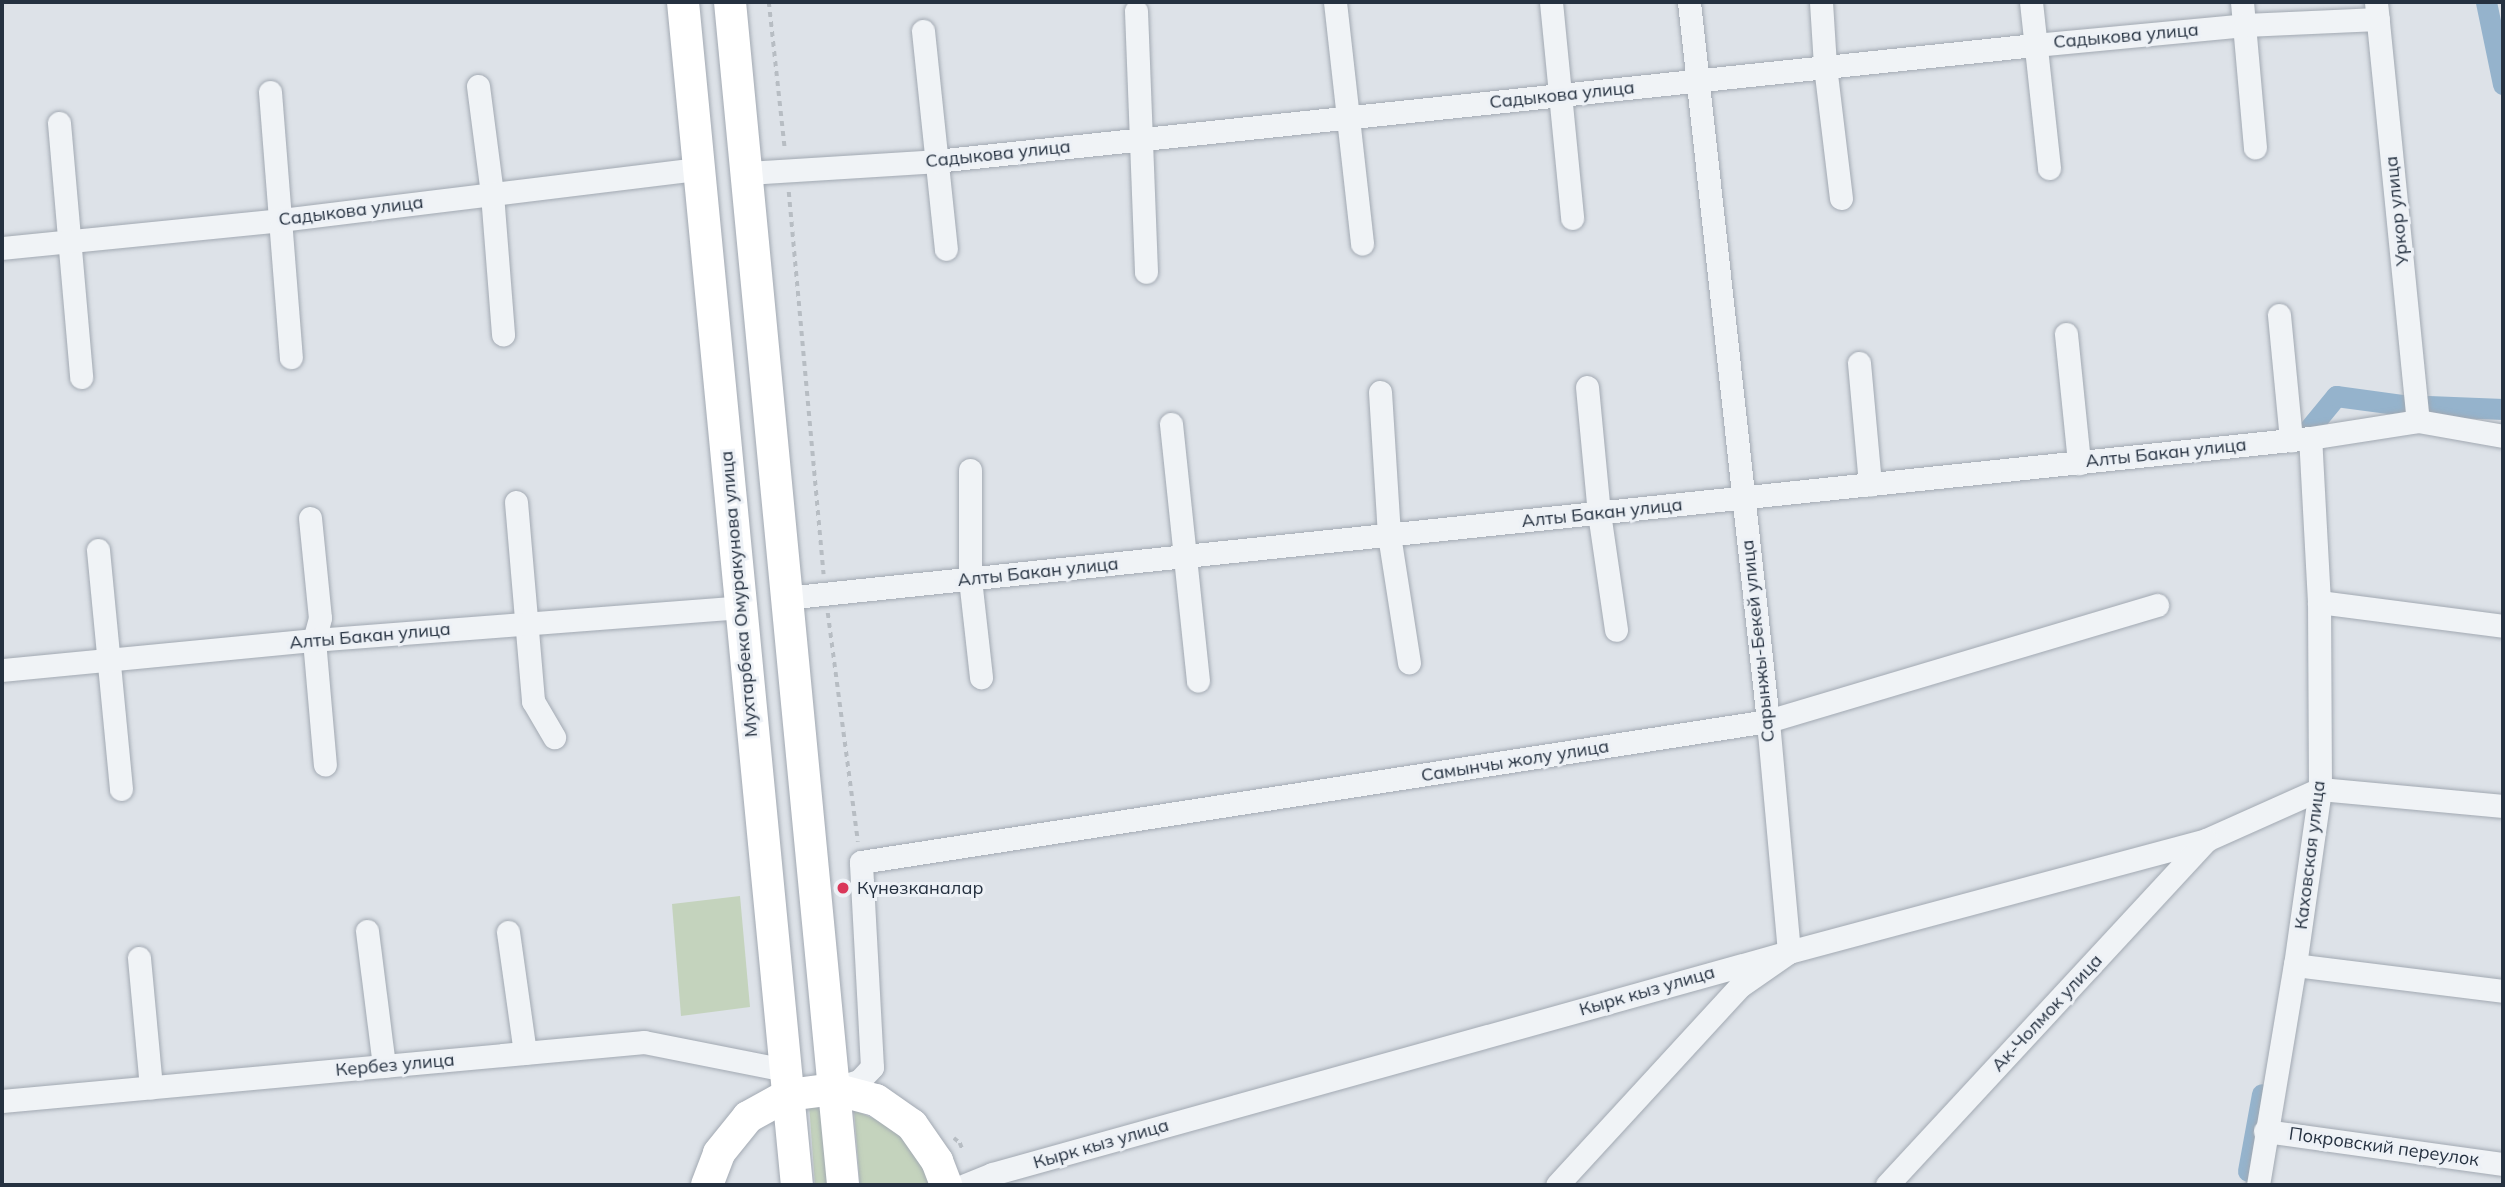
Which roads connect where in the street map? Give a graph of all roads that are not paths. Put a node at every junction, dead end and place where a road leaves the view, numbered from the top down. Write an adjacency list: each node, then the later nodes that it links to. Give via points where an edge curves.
1 (683, 2): 25 (main road, Мухтарбека Омуракунова улица)
2 (730, 2): 26 (main road)
3 (1335, 2): 19 (street)
4 (1551, 2): 18 (street)
5 (1689, 2): 15 (street, Сарынжы-Бекей улица)
6 (1821, 2): 14 (street)
7 (2031, 2): 13 (street)
8 (2242, 2): 11 (street)
9 (2377, 10): 11 (street, Садыкова улица); 44 (street, Уркор улица)
10 (1136, 11): 21 (street)
11 (2245, 25): 13 (street, Садыкова улица); 22 (street)
12 (923, 31): 23 (street)
13 (2035, 45): 14 (street, Садыкова улица); 24 (street)
14 (1825, 66): 15 (street, Садыкова улица); 28 (street)
15 (1698, 79): 18 (street, Садыкова улица); 51 (street, Сарынжы-Бекей улица)
16 (478, 86): 27 (street)
17 (270, 92): 30 (street)
18 (1560, 96): 19 (street, Садыкова улица); 29 (street)
19 (1347, 117): 21 (street, Садыкова улица); 32 (street)
20 (59, 123): 31 (street)
21 (1143, 139): 23 (street, Садыкова улица); 35 (street)
22 (2255, 147)
23 (936, 161): 26 (street, Садыкова улица); 34 (street)
24 (2049, 168)
25 (699, 169): 27 (street, Садыкова улица); 62 (main road, Мухтарбека Омуракунова улица)
26 (747, 173): 59 (main road)
27 (492, 194): 30 (street, Садыкова улица); 38 (street)
28 (1840, 198)
29 (1572, 218)
30 (281, 220): 31 (street, Садыкова улица); 39 (street)
31 (69, 242): 33 (street, Садыкова улица); 41 (street)
32 (1363, 243)
33 (2, 248)
34 (946, 249)
35 (1146, 272)
36 (2279, 315): 47 (street, Каховская улица)
37 (2066, 334): 48 (street)
38 (503, 335)
39 (291, 357)
40 (1859, 363): 50 (street)
41 (80, 377)
42 (1587, 387): 53 (street)
43 (1380, 392): 55 (street)
44 (2418, 421): 46 (street, Алты Бакан улица); 47 (street, Алты Бакан улица)
45 (1171, 424): 57 (street)
46 (2503, 436)
47 (2300, 439): 48 (street, Алты Бакан улица); 60 (street, Каховская улица)
48 (2079, 463): 50 (street, Алты Бакан улица)
49 (970, 470): 58 (street)
50 (1870, 485): 51 (street, Алты Бакан улица)
51 (1742, 498): 53 (street, Алты Бакан улица); 72 (street, Сарынжы-Бекей улица)
52 (516, 502): 63 (street)
53 (1599, 513): 55 (street, Алты Бакан улица); 65 (street)
54 (310, 518): 66 (street, via 320,618)
55 (1389, 535): 57 (street, Алты Бакан улица); 68 (street)
56 (99, 551): 67 (street)
57 (1184, 556): 58 (street, Алты Бакан улица); 71 (street)
58 (970, 579): 59 (street, Алты Бакан улица); 70 (street)
59 (785, 598): 89 (main road)
60 (2319, 602): 64 (street); 76 (street, Каховская улица)
61 (2157, 605): 72 (street, Самынчы жолу улица)
62 (740, 607): 63 (street, Алты Бакан улица); 87 (main road, Мухтарбека Омуракунова улица)
63 (526, 624): 66 (street, Алты Бакан улица); 73 (street, via 533,701)
64 (2503, 626)
65 (1616, 630)
66 (314, 640): 67 (street, Алты Бакан улица); 74 (street)
67 (108, 660): 69 (street, Алты Бакан улица); 75 (street)
68 (1409, 662)
69 (2, 670)
70 (981, 677)
71 (1198, 681)
72 (1768, 721): 81 (street, Сарынжы-Бекей улица); 89 (street, Самынчы жолу улица, via 861,862 872,1067 859,1081)
73 (554, 737)
74 (326, 765)
75 (121, 789)
76 (2320, 789): 77 (street); 78 (street, Кырк кыз улица); 83 (street, Каховская улица)
77 (2503, 806)
78 (2206, 840): 81 (street, Кырк кыз улица); 98 (street, Ак-Чолмок улица)
79 (367, 931): 86 (street)
80 (508, 932): 85 (street)
81 (1789, 952): 93 (street, Кырк кыз улица); 97 (street, via 1740,986)
82 (139, 958): 88 (street)
83 (2295, 965): 84 (street); 91 (street, Каховская улица)
84 (2503, 991)
85 (524, 1053): 86 (street, Кербез улица); 87 (street, Кербез улица, via 644,1042)
86 (384, 1066): 88 (street, Кербез улица)
87 (787, 1082): 89 (main road); 94 (main road, via 732,1134); 95 (main road, Мухтарбека Омуракунова улица)
88 (151, 1087): 90 (street, Кербез улица)
89 (834, 1089): 93 (main road, via 856,1093 896,1111); 96 (main road)
90 (2, 1101)
91 (2265, 1131): 92 (street, Покровский переулок); 99 (street, Каховская улица)
92 (2503, 1164)
93 (954, 1178)
94 (707, 1185)
95 (797, 1185)
96 (843, 1185)
97 (1557, 1185)
98 (1887, 1185)
99 (2258, 1185)

